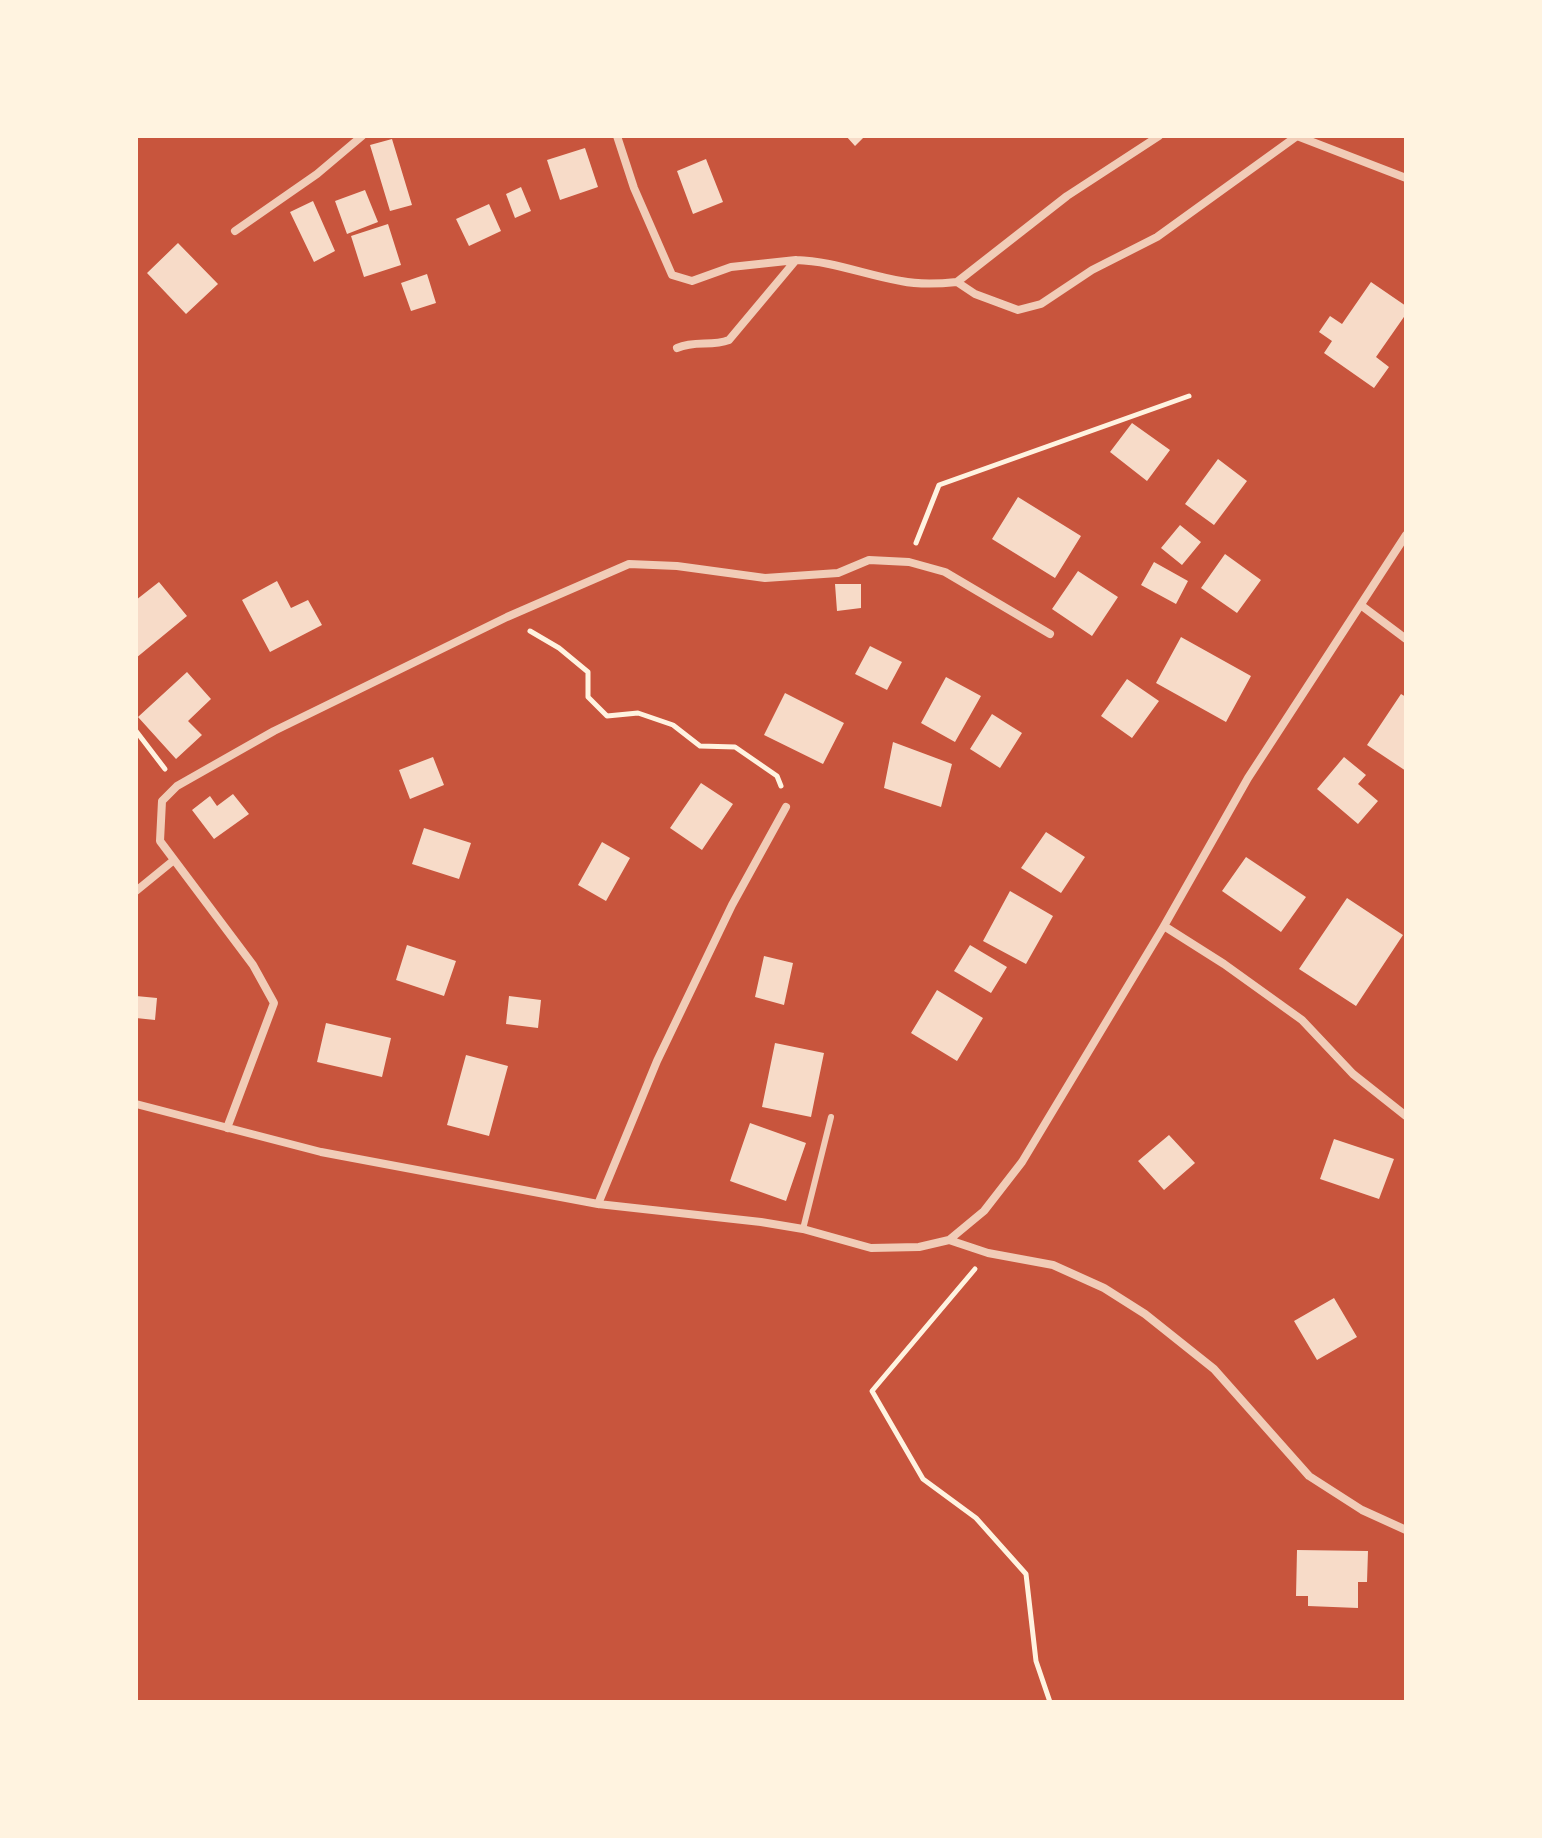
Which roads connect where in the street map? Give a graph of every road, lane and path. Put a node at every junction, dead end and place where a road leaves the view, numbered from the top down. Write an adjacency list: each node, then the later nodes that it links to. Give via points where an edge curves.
1 (362, 136): 5 (street)
2 (617, 136): 6 (street, via 672,275 692,281 731,267)
3 (1159, 136): 7 (street, via 1067,196)
4 (1406, 178): 7 (street, via 1297,136 1157,237 1041,304 1018,310)
5 (235, 231)
6 (796, 260): 7 (street, via 824,261 901,281); 8 (street, via 729,340)
7 (957, 282)
8 (677, 348)
9 (1189, 396): 11 (path, via 939,485)
10 (1406, 535): 12 (street)
11 (909, 562): 13 (street, via 869,560 838,573 765,578 629,564); 14 (street, via 945,572)
12 (1362, 606): 15 (street); 21 (street, via 1248,778)
13 (507, 617): 17 (street, via 274,731); 18 (path, via 588,672 588,697 607,716 638,713 673,725 700,746 735,747 777,776)
14 (1050, 634)
15 (1406, 639)
16 (136, 731): 17 (path)
17 (177, 786): 19 (street, via 162,801 160,841)
18 (786, 807): 26 (street, via 657,1061)
19 (174, 860): 20 (street); 25 (street, via 253,965 274,1003)
20 (136, 891)
21 (1164, 926): 23 (street, via 1302,1020 1353,1074); 28 (street, via 1022,1162 984,1211)
22 (136, 1104): 25 (street)
23 (1406, 1116)
24 (831, 1117): 27 (lane)
25 (227, 1128): 26 (street, via 321,1152)
26 (598, 1204): 27 (street)
27 (803, 1229): 28 (street, via 871,1248)
28 (949, 1240): 29 (street)
29 (988, 1253): 30 (street, via 1053,1265 1145,1314 1214,1369 1309,1476); 31 (path, via 872,1391 923,1479 976,1518 1026,1574 1036,1661)
30 (1406, 1530)
31 (1050, 1702)

